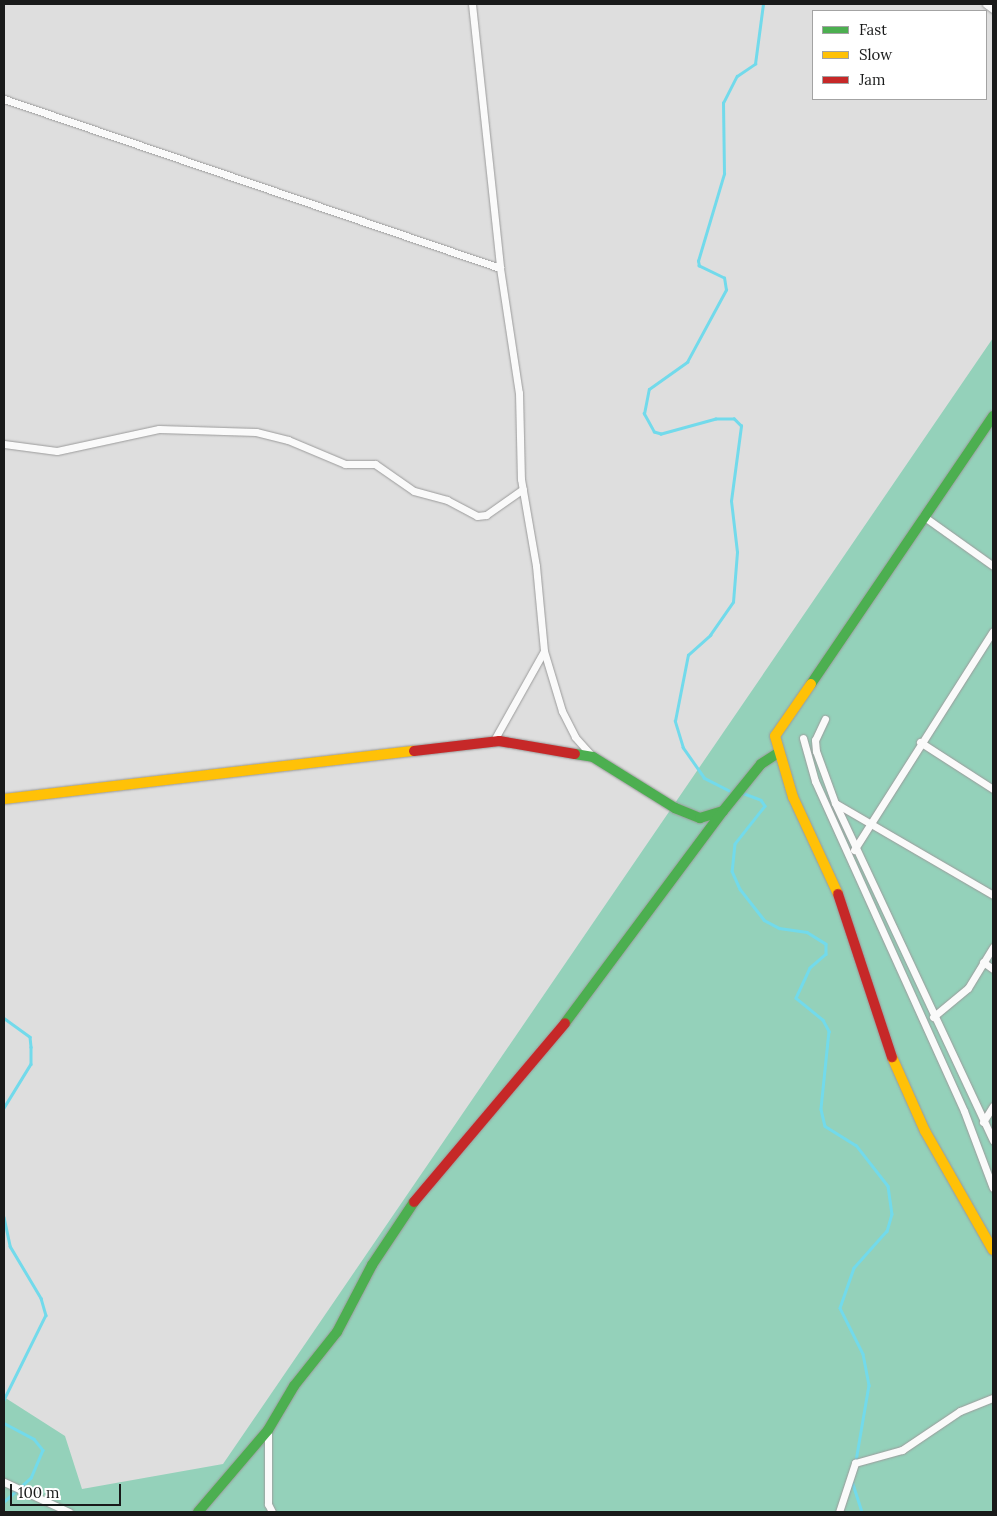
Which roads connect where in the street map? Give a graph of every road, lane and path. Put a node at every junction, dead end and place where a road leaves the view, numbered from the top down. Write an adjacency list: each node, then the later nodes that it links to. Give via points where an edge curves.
1 (472, 4): 5 (street)
2 (986, 4): 3 (street)
3 (993, 9)
4 (4, 99): 5 (street)
5 (500, 268): 8 (street, via 519,393)
6 (993, 416): 9 (street)
7 (4, 444): 8 (street, via 57,450 158,429 256,432 288,440 344,464 375,464 414,491 447,500 477,516 486,515)
8 (523, 488): 12 (street)
9 (923, 516): 10 (street); 17 (street, via 777,727)
10 (993, 566)
11 (993, 631): 16 (street)
12 (544, 651): 15 (street); 18 (street, via 562,711 575,737)
13 (825, 719): 21 (street, via 815,740 816,751)
14 (803, 738): 25 (street, via 815,781)
15 (493, 742): 18 (street); 20 (street, via 108,790)
16 (920, 742): 19 (street); 23 (street)
17 (778, 754): 22 (street, via 761,764); 37 (street, via 838,895 890,1051 925,1131)
18 (593, 757): 22 (street, via 692,816)
19 (993, 789)
20 (4, 799)
21 (835, 802): 23 (street); 24 (street)
22 (723, 811): 39 (street, via 563,1026 418,1196 372,1265 337,1332 294,1386)
23 (871, 821): 24 (street); 26 (street)
24 (854, 849): 25 (street); 30 (street)
25 (850, 857): 32 (street)
26 (993, 896)
27 (993, 947): 28 (street)
28 (983, 962): 29 (street); 30 (street, via 968,988)
29 (993, 969)
30 (933, 1017): 31 (street)
31 (956, 1068): 32 (street); 34 (street)
32 (947, 1075): 36 (street)
33 (993, 1106): 34 (street)
34 (983, 1122): 35 (street)
35 (993, 1141)
36 (993, 1188)
37 (993, 1250)
38 (993, 1398): 44 (street, via 960,1411 902,1450 855,1463)
39 (268, 1430): 42 (street); 43 (street, via 267,1492)
40 (4, 1482): 41 (street)
41 (69, 1512)
42 (198, 1512)
43 (272, 1512)
44 (839, 1512)

